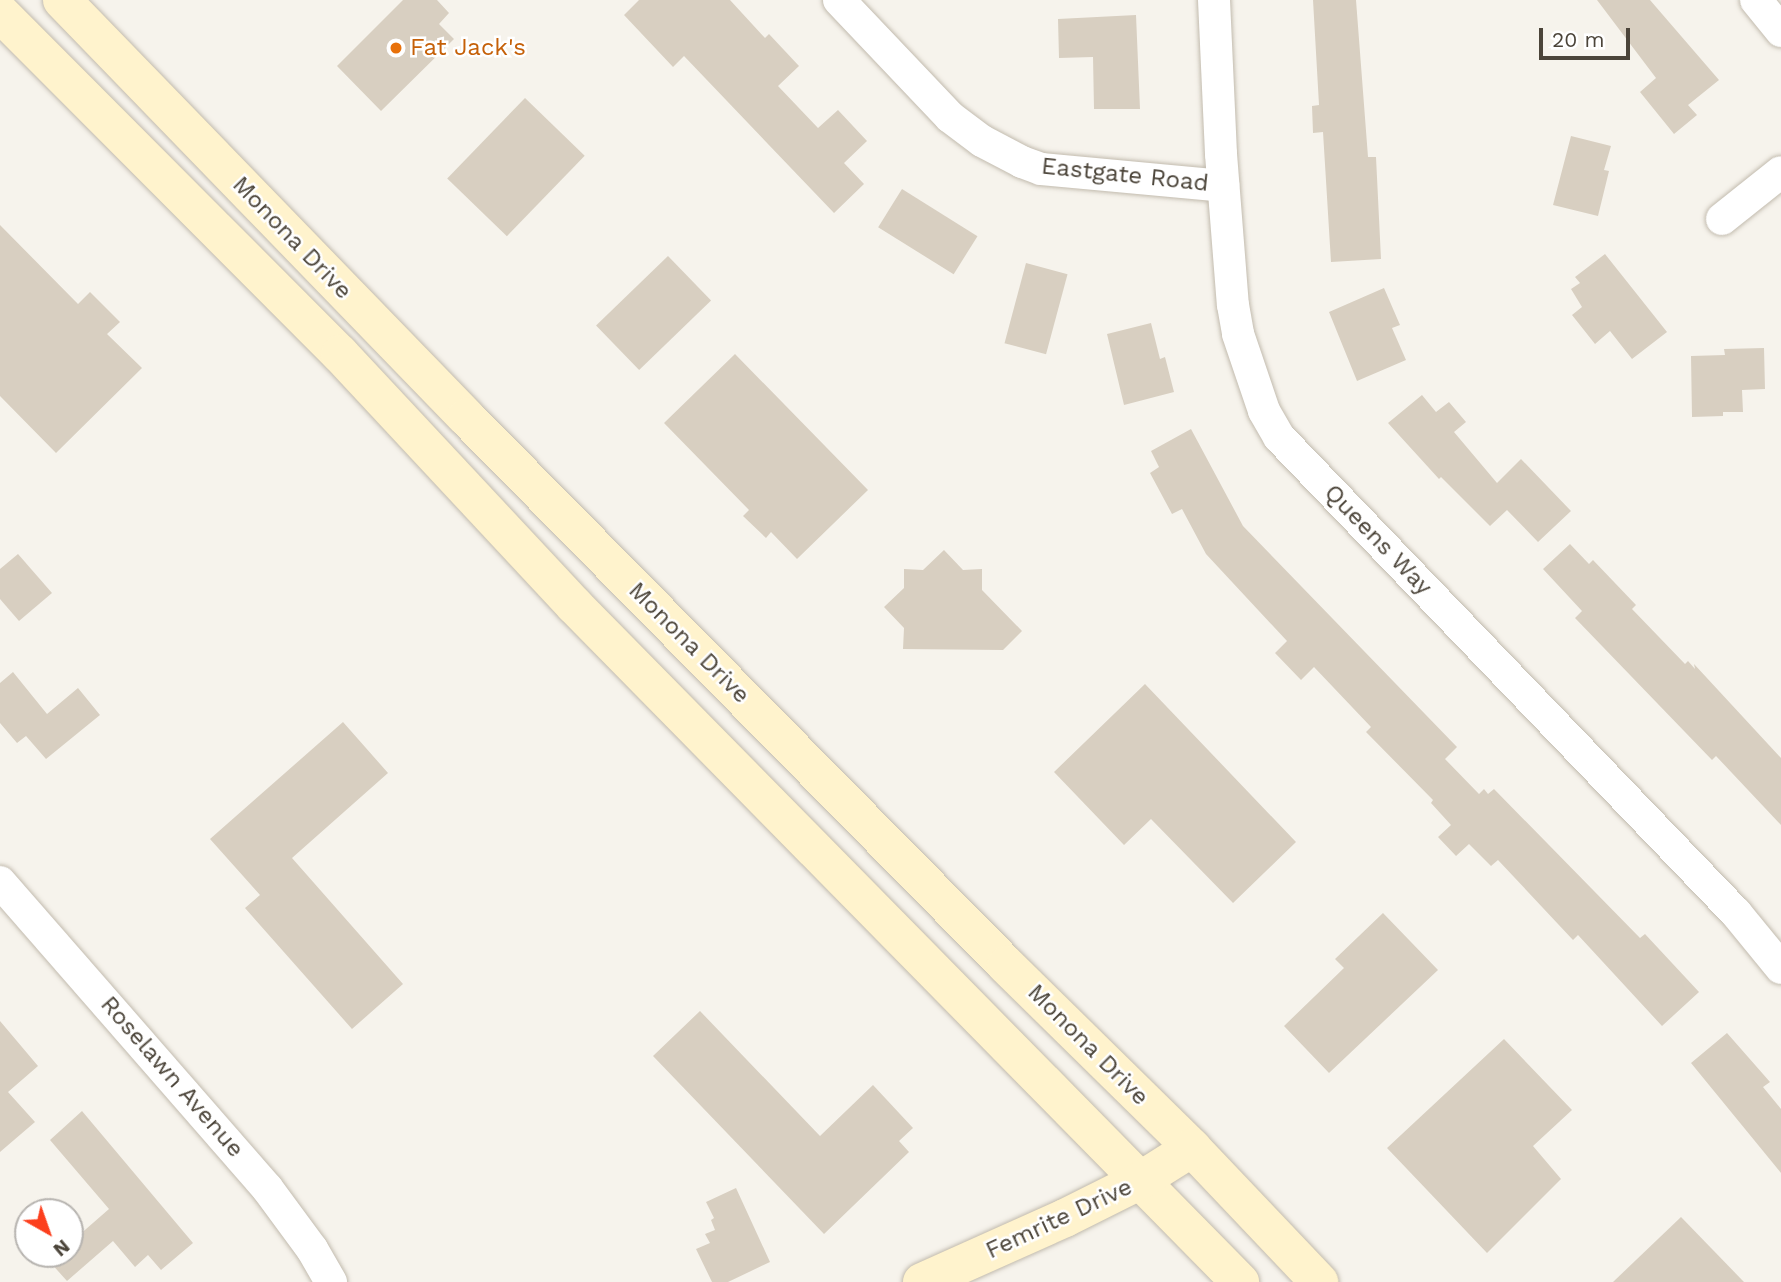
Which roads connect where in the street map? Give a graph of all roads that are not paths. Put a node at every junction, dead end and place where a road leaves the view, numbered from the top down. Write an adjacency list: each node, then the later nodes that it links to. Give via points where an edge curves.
1 (62, 0): 12 (street, Monona Drive, via 499,452)
2 (839, 0): 8 (street, Eastgate Road, via 950,117 1022,162 1041,169)
3 (1214, 0): 8 (street, Queens Way)
4 (1756, 0): 6 (street)
5 (0, 13): 13 (street, Monona Drive, via 340,354 574,605)
6 (1781, 31)
7 (1781, 172): 9 (street)
8 (1223, 186): 11 (street, Queens Way, via 1238,334 1264,411 1279,438 1736,913)
9 (1722, 219)
10 (0, 881): 14 (street, Roselawn Avenue, via 267,1188)
11 (1781, 968)
12 (1192, 1148): 13 (street, Femrite Drive); 17 (street, Monona Drive)
13 (1141, 1180): 15 (street, Femrite Drive); 16 (street, Monona Drive)
14 (331, 1282)
15 (922, 1282)
16 (1240, 1282)
17 (1319, 1282)

